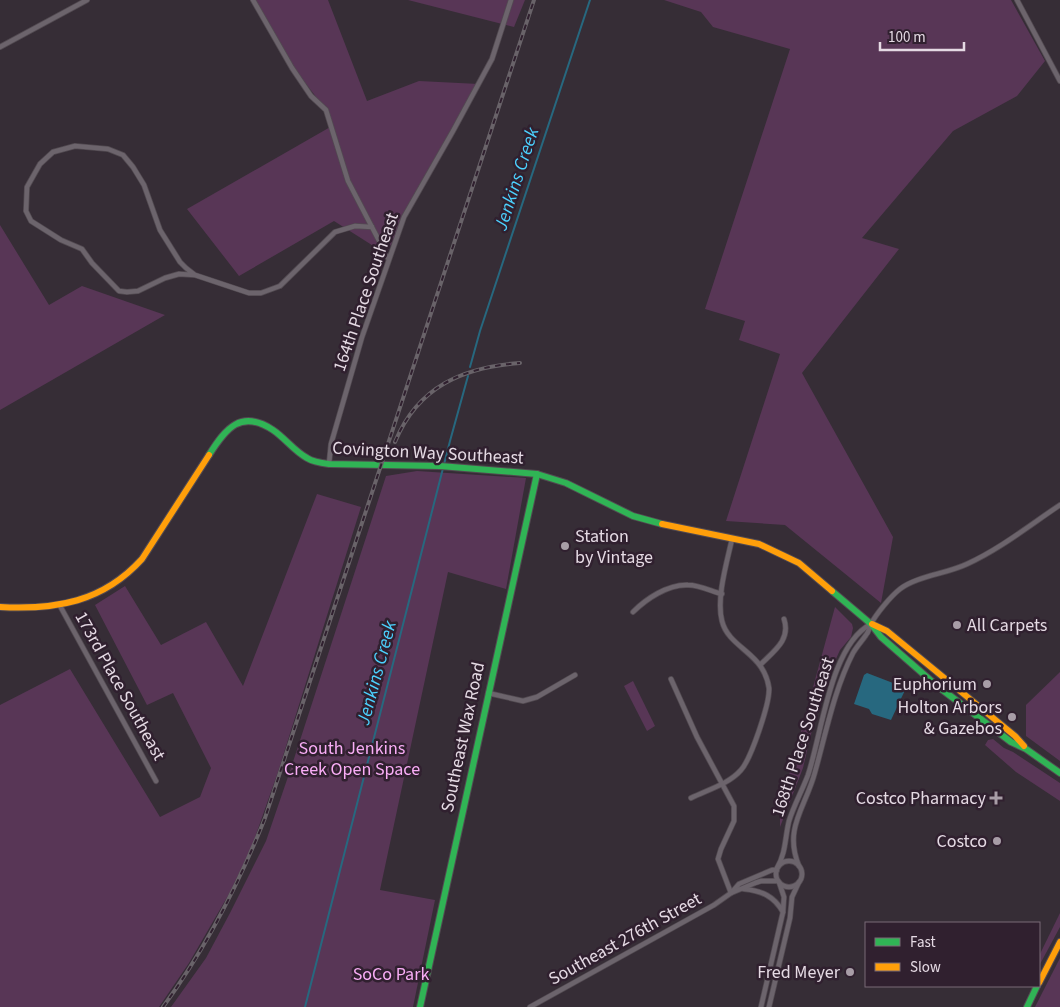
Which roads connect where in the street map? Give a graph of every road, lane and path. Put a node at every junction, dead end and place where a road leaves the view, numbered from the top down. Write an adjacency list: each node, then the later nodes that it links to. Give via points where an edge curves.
1 (87, 0): 5 (street)
2 (253, 0): 7 (street, via 292,68 311,96 326,110 348,181)
3 (511, 0): 8 (street, 164th Place Southeast, via 492,59 404,217)
4 (1017, 0): 6 (street)
5 (0, 47)
6 (1060, 81)
7 (372, 228): 8 (street); 9 (street, via 355,226 335,232 280,286 260,293 249,293)
8 (388, 258): 10 (street, 164th Place Southeast, via 331,444)
9 (195, 275): 9 (street, via 179,274 138,291 119,291 82,249 31,221 26,211 27,187 40,164 53,152 75,146 108,149 123,155 144,185 160,230 180,262)
10 (329, 464): 11 (main road, Covington Way Southeast, via 454,466); 15 (main road, Covington Way Southeast, via 305,457 273,430 254,421 241,421 229,427 136,567 110,588)
11 (536, 474): 13 (main road, Covington Way Southeast, via 566,483 650,522); 24 (main road, Southeast Wax Road)
12 (1060, 506): 19 (street, 168th Place Southeast, via 976,560 905,586)
13 (732, 539): 14 (street); 19 (main road, Covington Way Southeast, via 759,544 799,563)
14 (722, 594): 17 (street, via 687,584 649,599); 20 (street, via 720,610 724,628)
15 (59, 604): 16 (main road, via 32,608); 28 (street, 173rd Place Southeast)
16 (0, 607)
17 (633, 612)
18 (784, 619): 20 (street, via 786,632 781,644)
19 (871, 624): 23 (main road, Covington Way Southeast, via 881,637); 25 (main road, Covington Way Southeast, via 887,631); 31 (street, 168th Place Southeast, via 843,676 797,822 793,851); 32 (street, 168th Place Southeast, via 853,640 835,676 810,769 794,807 784,854)
20 (760, 664): 29 (street, via 769,689 763,717 742,769)
21 (575, 675): 24 (street, via 537,697 523,701)
22 (671, 679): 29 (street)
23 (936, 685): 25 (main road, via 967,704); 26 (main road, Covington Way Southeast, via 1011,742)
24 (488, 693): 41 (main road, Southeast Wax Road)
25 (971, 700): 26 (main road, Covington Way Southeast)
26 (1026, 749): 27 (main road, Covington Way Southeast)
27 (1060, 773)
28 (156, 781)
29 (721, 784): 30 (street); 36 (street, via 734,806 735,816 718,859)
30 (692, 798)
31 (799, 866): 32 (street, via 786,862); 34 (street)
32 (777, 869): 33 (street); 36 (street, Southeast 276th Street, via 739,884)
33 (779, 882): 34 (street, via 789,887); 35 (street, Southeast 276th Street, via 761,881); 37 (street, via 784,897)
34 (799, 882): 44 (street, via 792,897)
35 (743, 889): 36 (street, Southeast 276th Street); 37 (street, via 768,895)
36 (731, 893): 42 (street, Southeast 276th Street)
37 (783, 912): 43 (street)
38 (1060, 942): 39 (main road)
39 (1040, 980)
40 (1037, 987): 45 (main road)
41 (420, 1007)
42 (530, 1007)
43 (761, 1007)
44 (769, 1007)
45 (1027, 1007)

